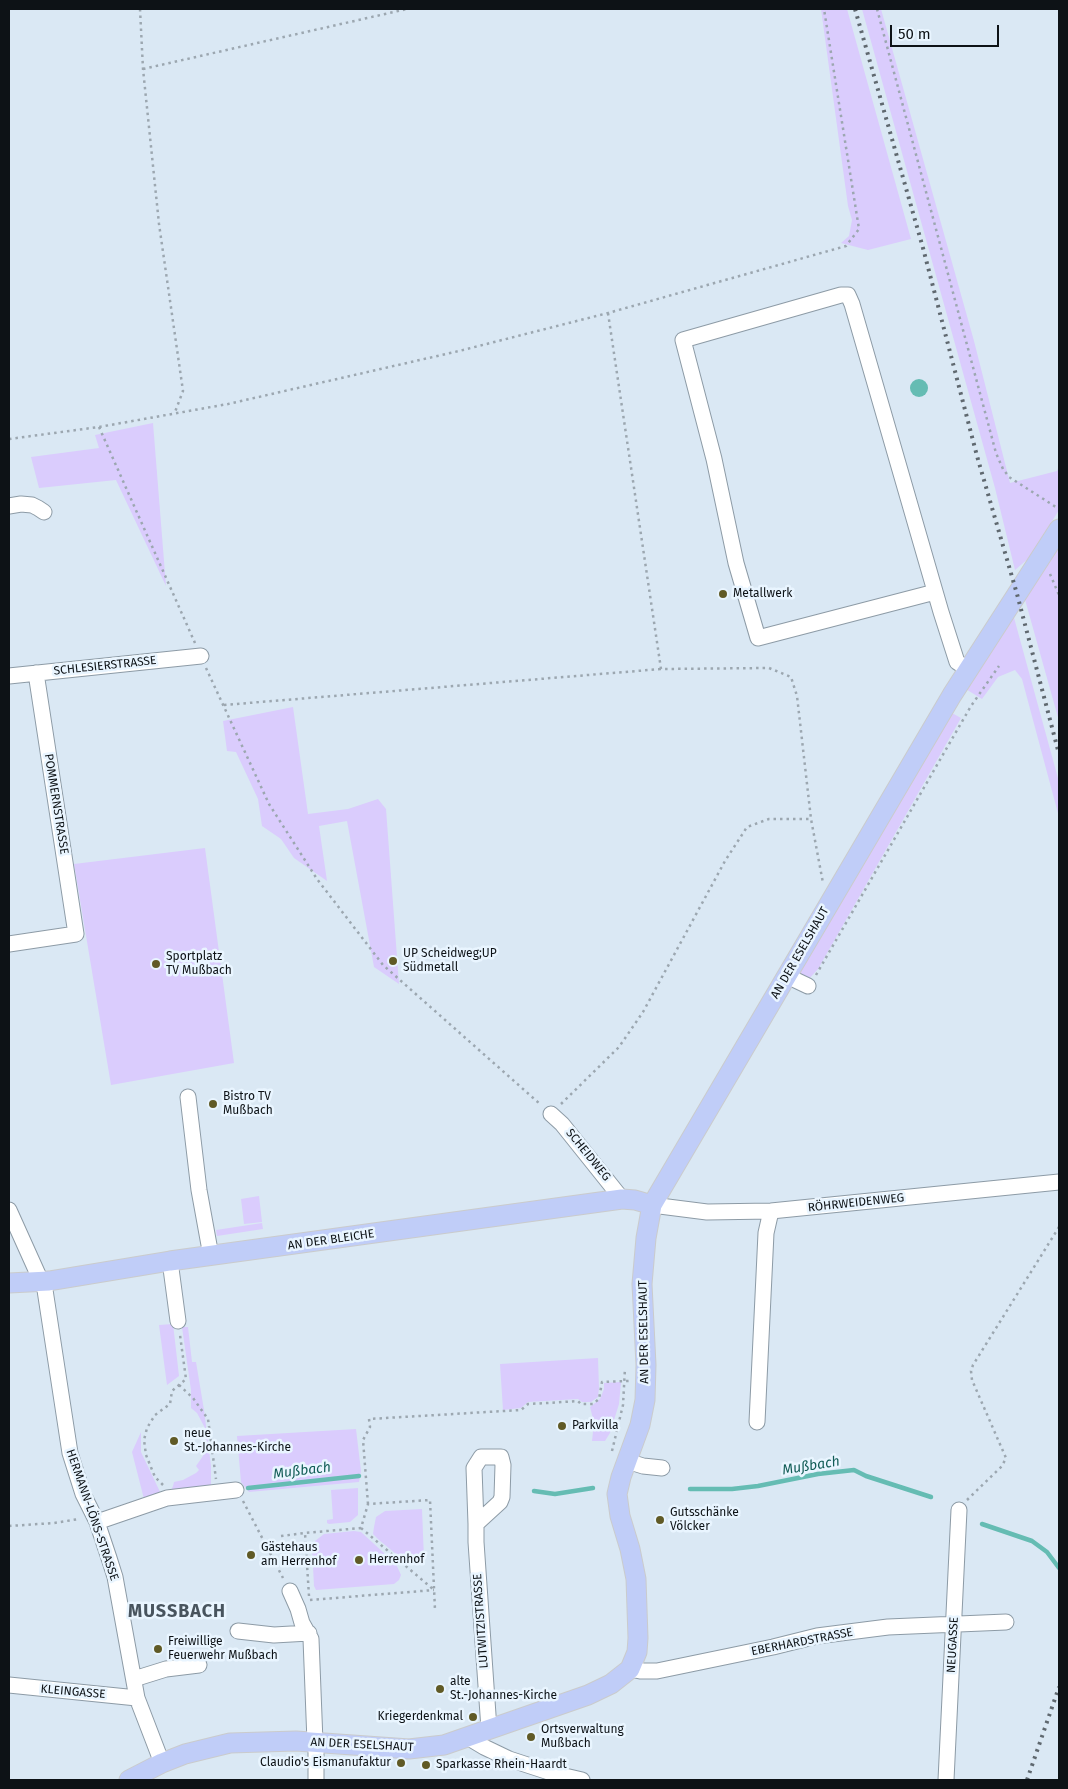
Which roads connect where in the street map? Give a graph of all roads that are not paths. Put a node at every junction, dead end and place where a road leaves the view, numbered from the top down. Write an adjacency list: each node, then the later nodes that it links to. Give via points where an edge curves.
1 (9, 506): 2 (street, via 32,505)
2 (44, 512)
3 (1059, 529): 6 (main road, AN DER ESELSHAUT)
4 (935, 592): 4 (street, via 758,638 736,563 714,459 683,340 848,295); 6 (street, via 957,662)
5 (201, 656): 7 (street, SCHLESIERSTRASSE)
6 (968, 669): 10 (main road, AN DER ESELSHAUT)
7 (36, 673): 8 (street, SCHLESIERSTRASSE); 9 (street, POMMERNSTRASSE, via 76,934)
8 (9, 676)
9 (9, 944)
10 (787, 976): 11 (street); 16 (main road, AN DER ESELSHAUT)
11 (808, 986)
12 (188, 1096): 19 (street)
13 (551, 1114): 15 (street, SCHEIDWEG)
14 (1059, 1182): 18 (street, RÖHRWEIDENWEG)
15 (622, 1199): 16 (main road, AN DER BLEICHE); 19 (main road, AN DER BLEICHE)
16 (652, 1205): 18 (street, RÖHRWEIDENWEG, via 707,1212); 25 (main road, AN DER ESELSHAUT, via 642,1284 645,1400 640,1425)
17 (9, 1210): 21 (street, HERMANN-LÖNS-STRASSE)
18 (770, 1211): 24 (street, via 766,1233)
19 (211, 1256): 20 (main road, AN DER BLEICHE)
20 (170, 1261): 21 (main road, AN DER BLEICHE); 23 (street)
21 (42, 1282): 22 (main road, AN DER BLEICHE); 29 (street, HERMANN-LÖNS-STRASSE, via 70,1453)
22 (9, 1283)
23 (178, 1321)
24 (757, 1422)
25 (619, 1456): 26 (street, via 643,1466); 37 (main road, AN DER ESELSHAUT, via 621,1476 617,1494 620,1516 636,1579 638,1638 637,1652)
26 (662, 1468)
27 (236, 1490): 29 (street, via 167,1498)
28 (959, 1510): 33 (street, NEUGASSE)
29 (95, 1520): 38 (street, HERMANN-LÖNS-STRASSE, via 115,1578)
30 (476, 1524): 41 (street, LUTWITZISTRASSE)
31 (290, 1591): 35 (street)
32 (1006, 1622): 33 (street, EBERHARDSTRASSE)
33 (954, 1624): 37 (street, EBERHARDSTRASSE, via 888,1626 817,1636 657,1671); 49 (street, NEUGASSE)
34 (238, 1631): 35 (street, via 274,1635)
35 (309, 1633): 43 (street, via 312,1639)
36 (199, 1665): 38 (street, via 166,1669)
37 (630, 1669): 41 (main road, AN DER ESELSHAUT, via 612,1684 588,1695)
38 (134, 1680): 40 (street, HERMANN-LÖNS-STRASSE)
39 (9, 1685): 40 (street, KLEINGASSE)
40 (137, 1698): 44 (street, HERMANN-LÖNS-STRASSE)
41 (489, 1729): 42 (main road, AN DER ESELSHAUT)
42 (469, 1738): 43 (main road, AN DER ESELSHAUT, via 409,1749); 45 (street, via 495,1753)
43 (315, 1742): 44 (main road, AN DER ESELSHAUT, via 230,1743); 47 (street)
44 (162, 1763): 46 (main road, AN DER ESELSHAUT)
45 (551, 1776): 48 (street)
46 (129, 1780)
47 (316, 1780)
48 (582, 1780)
49 (946, 1780)

